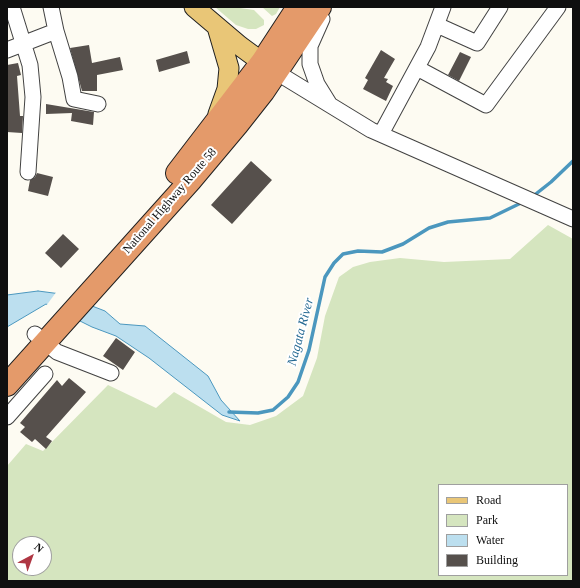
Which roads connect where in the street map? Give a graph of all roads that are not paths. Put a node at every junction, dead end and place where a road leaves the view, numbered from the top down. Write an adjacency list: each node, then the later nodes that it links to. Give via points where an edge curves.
1 (12, 7): 13 (street)
2 (51, 7): 12 (street)
3 (194, 7): 11 (main road)
4 (298, 7): 15 (highway, National Highway Route 58)
5 (320, 7): 15 (highway, National Highway Route 58)
6 (328, 7): 18 (street, via 310,46 310,64 317,84)
7 (443, 7): 10 (street)
8 (500, 7): 10 (street, via 477,43)
9 (558, 7): 16 (street, via 486,105)
10 (437, 25): 16 (street)
11 (217, 27): 15 (main road); 19 (main road, via 229,68 227,89)
12 (56, 31): 13 (street); 17 (street, via 74,100)
13 (24, 44): 14 (street); 21 (street, via 30,66 33,97)
14 (7, 50)
15 (269, 67): 18 (street); 19 (highway, National Highway Route 58); 23 (highway, National Highway Route 58, via 246,114 194,175)
16 (418, 68): 20 (street)
17 (98, 104)
18 (331, 107): 20 (street)
19 (212, 128): 23 (highway, National Highway Route 58, via 162,194)
20 (381, 134): 22 (street)
21 (28, 172)
22 (573, 220)
23 (78, 296): 24 (highway, National Highway Route 58)
24 (41, 338): 25 (highway, National Highway Route 58); 26 (street, via 57,352); 28 (highway, National Highway Route 58)
25 (7, 366)
26 (111, 373)
27 (45, 374): 29 (street)
28 (7, 385)
29 (7, 417)

